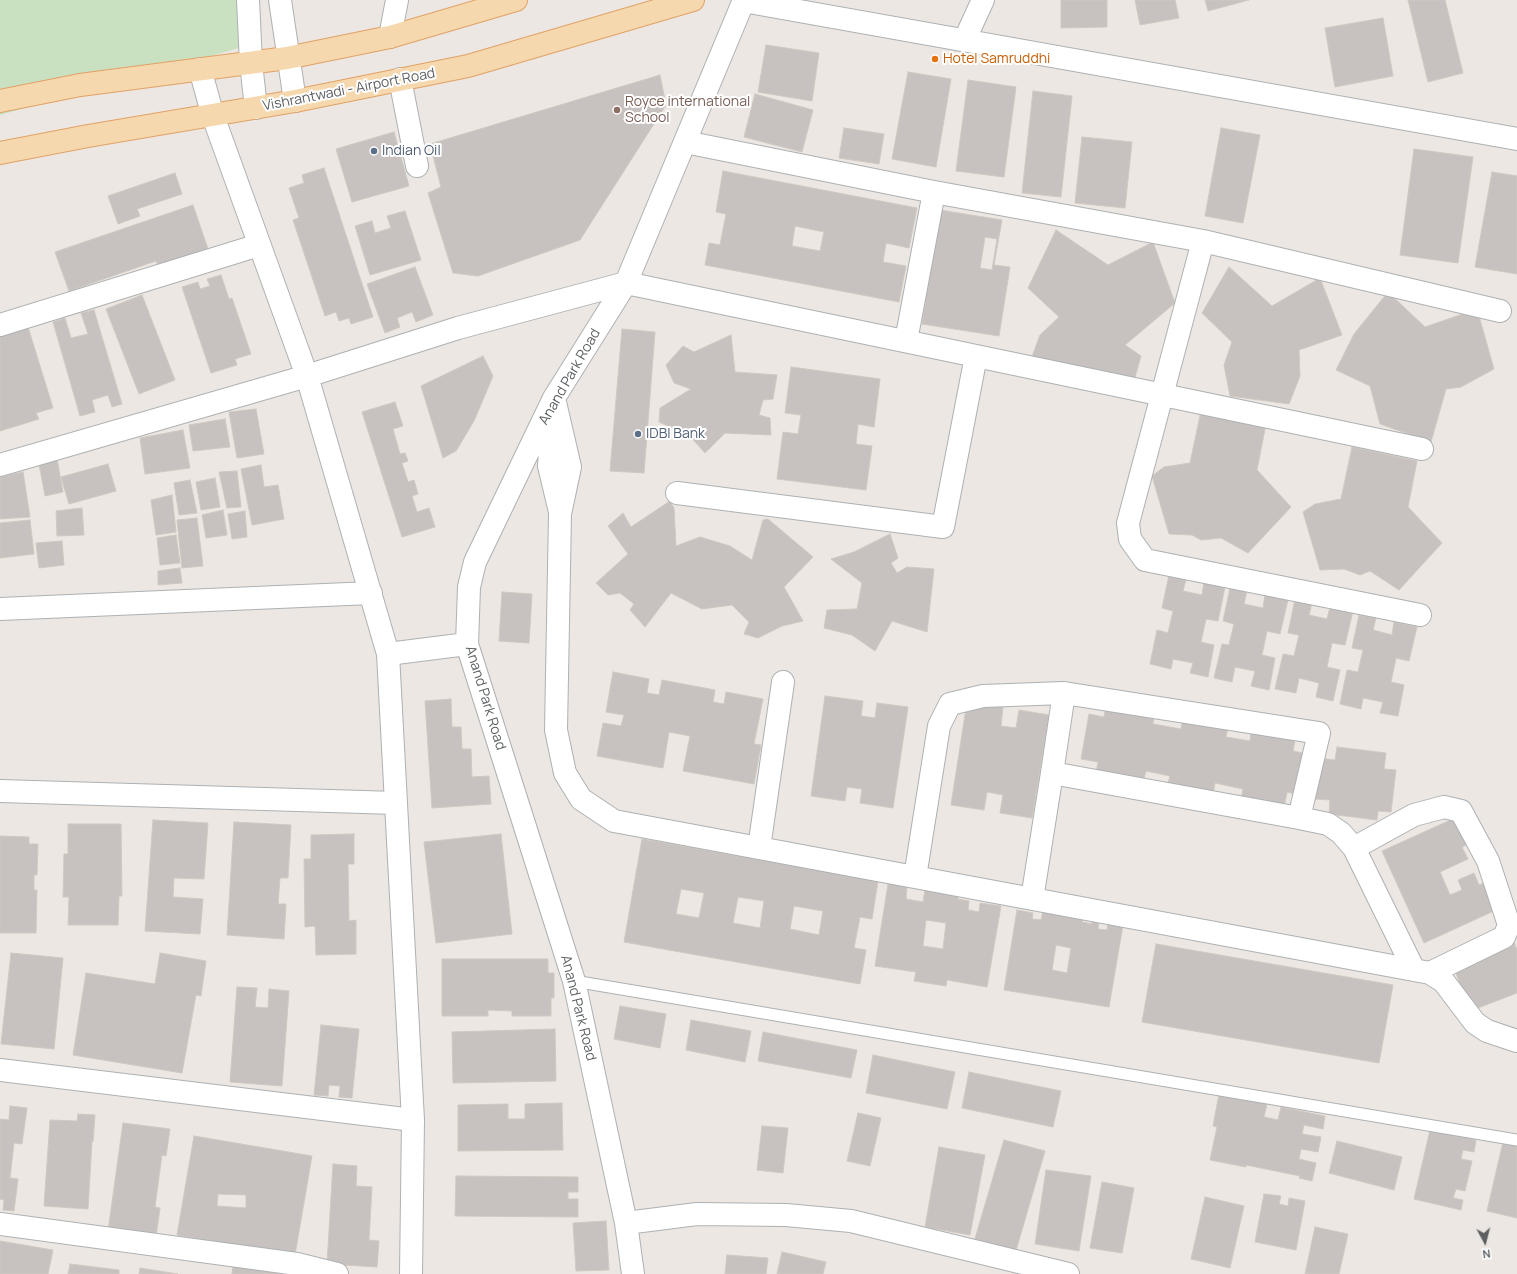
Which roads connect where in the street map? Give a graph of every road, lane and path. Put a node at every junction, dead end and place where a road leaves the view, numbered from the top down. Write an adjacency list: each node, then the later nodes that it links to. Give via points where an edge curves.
1 (248, 0): 11 (street)
2 (280, 0): 10 (street)
3 (397, 0): 8 (street)
4 (516, 0): 8 (main road)
5 (693, 0): 13 (main road, Vishrantwadi - Airport Road, via 468,66)
6 (744, 0): 9 (street); 19 (street, Anand Park Road)
7 (983, 0): 9 (street)
8 (390, 37): 10 (main road)
9 (965, 39): 18 (street)
10 (287, 58): 11 (main road); 15 (street)
11 (251, 63): 12 (main road); 16 (street)
12 (200, 69): 14 (main road, via 80,85); 17 (street)
13 (400, 79): 15 (main road, Vishrantwadi - Airport Road); 21 (street)
14 (0, 101)
15 (295, 101): 16 (main road, Vishrantwadi - Airport Road)
16 (256, 108): 17 (main road, Vishrantwadi - Airport Road)
17 (213, 116): 20 (main road, Vishrantwadi - Airport Road, via 88,136); 24 (street)
18 (1517, 139)
19 (685, 142): 22 (street); 25 (street, Anand Park Road)
20 (0, 154)
21 (417, 166)
22 (934, 192): 23 (street); 28 (street)
23 (1203, 241): 26 (street); 31 (street)
24 (260, 245): 27 (street); 30 (street)
25 (626, 283): 28 (street); 30 (street, via 458,328); 32 (street, Anand Park Road)
26 (1500, 311)
27 (0, 325)
28 (906, 341): 29 (street)
29 (976, 356): 31 (street); 35 (street, via 943,527)
30 (307, 376): 34 (street); 36 (street)
31 (1162, 395): 33 (street); 38 (street, via 1128,523 1130,539 1145,560)
32 (554, 398): 39 (street, Anand Park Road, via 475,562 469,587); 47 (street, via 570,467 560,514 556,730 564,773 581,799 614,821)
33 (1422, 449)
34 (0, 465)
35 (677, 493)
36 (371, 593): 37 (street); 40 (street)
37 (0, 609)
38 (1420, 615)
39 (467, 644): 40 (street); 52 (street, Anand Park Road)
40 (388, 654): 45 (street)
41 (783, 682): 47 (street)
42 (1064, 693): 43 (street); 46 (street, via 1319,733); 49 (street, via 983,696 950,704 939,726)
43 (1052, 773): 46 (street); 50 (street)
44 (0, 792): 45 (street)
45 (396, 803): 55 (street)
46 (1299, 818): 48 (street, via 1328,824 1341,833)
47 (759, 848): 49 (street)
48 (1354, 848): 51 (street); 51 (street, via 1414,815 1444,807 1461,811 1488,861 1509,925 1504,938)
49 (915, 877): 50 (street)
50 (1032, 899): 51 (street)
51 (1422, 972): 53 (street, via 1444,982 1475,1023 1487,1031)
52 (574, 981): 56 (lane); 57 (street, Anand Park Road)
53 (1517, 1040)
54 (0, 1070): 55 (street)
55 (413, 1120): 60 (street)
56 (1517, 1140)
57 (626, 1223): 61 (street, Anand Park Road); 62 (street, via 697,1214 786,1215 851,1221)
58 (0, 1224): 59 (street, via 297,1264)
59 (337, 1274)
60 (411, 1274)
61 (633, 1274)
62 (1068, 1274)

